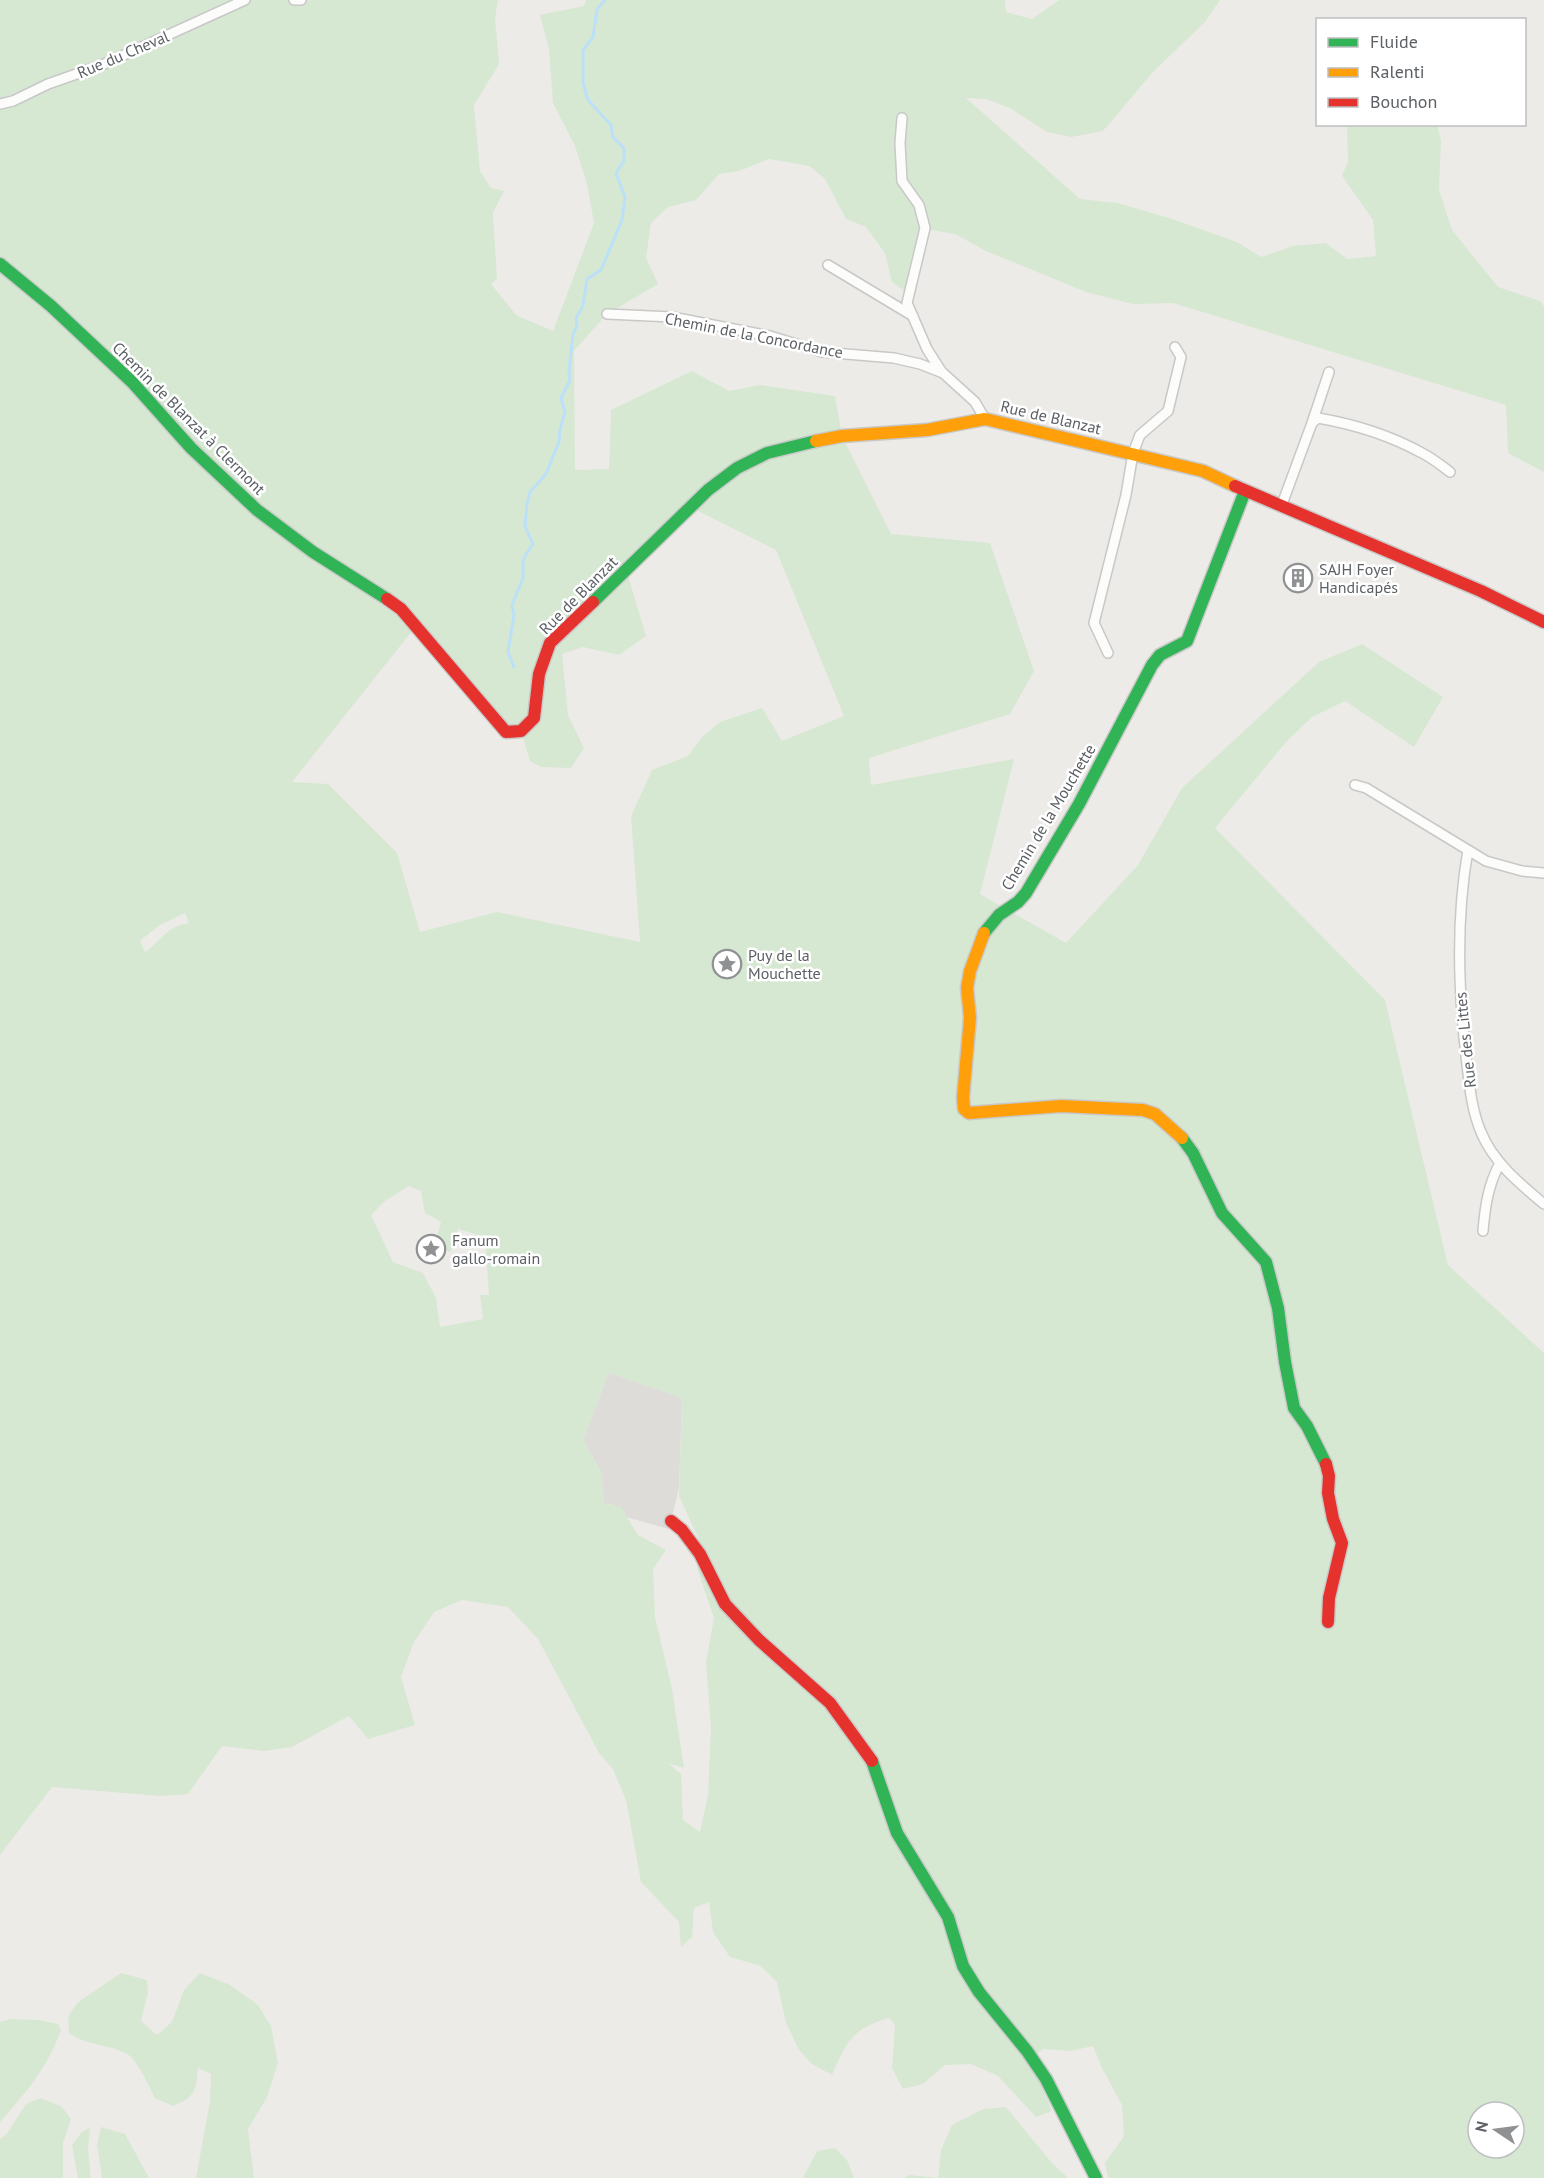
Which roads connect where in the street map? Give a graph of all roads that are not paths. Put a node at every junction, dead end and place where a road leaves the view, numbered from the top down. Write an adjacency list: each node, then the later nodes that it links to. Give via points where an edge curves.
1 (245, 0): 4 (street, Rue du Cheval, via 102,65)
2 (294, 0): 3 (street)
3 (301, 0)
4 (0, 104)
5 (902, 118): 9 (street, via 902,181 919,205 925,228 907,303)
6 (0, 264): 21 (street, Chemin de Blanzat à Clermont, via 132,382 192,448 257,510 401,609 506,732 521,731 534,718)
7 (828, 265): 9 (street)
8 (607, 314): 11 (street, Chemin de la Concordance, via 682,319 770,336 822,352 894,357)
9 (913, 316): 11 (street)
10 (1174, 347): 15 (street, via 1180,357 1168,411 1140,435)
11 (943, 372): 13 (street, Chemin de la Concordance, via 975,402)
12 (1329, 372): 14 (street)
13 (985, 419): 15 (street, Rue de Blanzat); 21 (street, Rue de Blanzat, via 927,430 842,436 805,443 767,453 737,468 708,490 550,643 539,674)
14 (1312, 423): 16 (street, via 1318,418 1337,421 1375,434 1422,453); 18 (street)
15 (1133, 453): 17 (street, Rue de Blanzat, via 1203,471); 20 (street, via 1094,623)
16 (1450, 472)
17 (1245, 491): 18 (street, Rue de Blanzat); 29 (street, Chemin de la Mouchette, via 1187,641 1160,655 1152,665 1079,804 1026,893 999,915 982,936 967,988 970,1018 963,1098 964,1109 969,1113 1061,1106 1143,1110 1169,1125 1193,1154 1222,1213 1266,1262 1278,1308 1294,1408 1325,1460 1333,1519 1342,1543 1329,1598)
18 (1281, 507): 19 (street, Rue de Blanzat, via 1482,591)
19 (1544, 622)
20 (1108, 653)
21 (536, 707)
22 (1355, 785): 23 (street)
23 (1468, 850): 24 (street, via 1505,867); 25 (street, Rue des Littes, via 1458,971 1462,1022 1471,1096 1481,1133)
24 (1544, 873)
25 (1500, 1163): 26 (street, Rue des Littes); 27 (street, via 1492,1177)
26 (1544, 1204)
27 (1483, 1231)
28 (671, 1521): 30 (street, via 700,1554 725,1604 830,1703 873,1763 897,1833 948,1917 963,1966 1046,2079)
29 (1328, 1622)
30 (1096, 2178)

